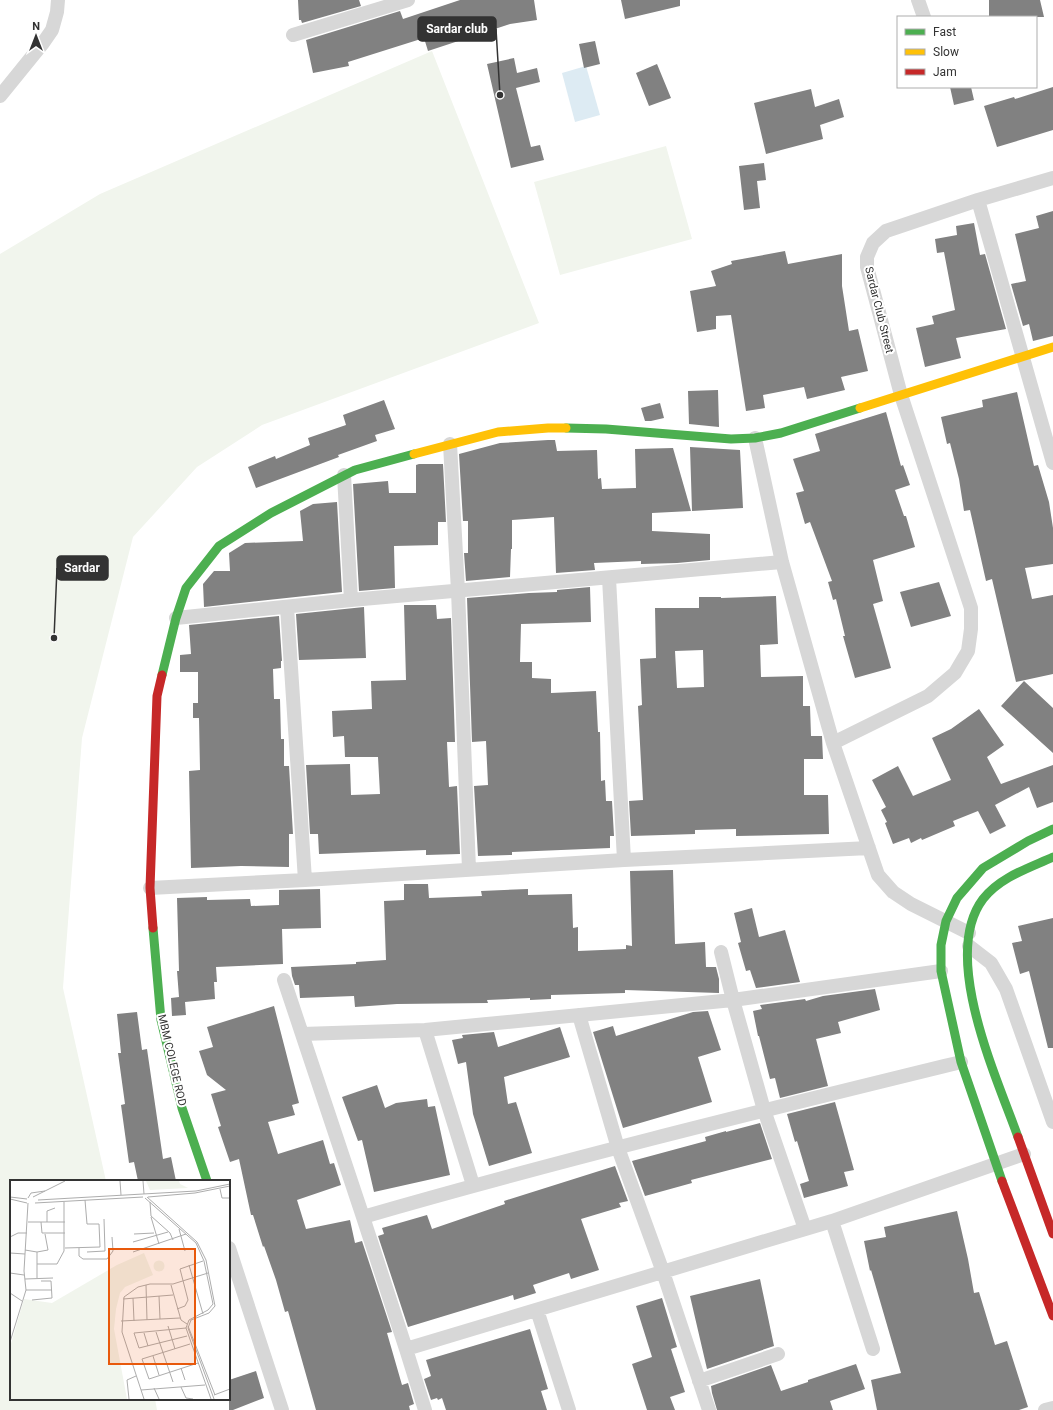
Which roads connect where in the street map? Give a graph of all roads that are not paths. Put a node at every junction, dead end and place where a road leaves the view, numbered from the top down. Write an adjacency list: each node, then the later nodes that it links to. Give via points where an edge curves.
1 (58, 0): 6 (street, via 52,30)
2 (408, 0): 5 (street)
3 (918, 0): 4 (street)
4 (924, 16)
5 (293, 36)
6 (0, 96)
7 (1053, 178): 8 (street)
8 (978, 200): 10 (street); 11 (street, Sardar Club Street, via 886,231 874,243 867,256 867,267)
9 (1053, 347): 10 (street, MBM COLEGE ROD)
10 (1023, 356): 11 (street, MBM COLEGE ROD); 14 (street)
11 (901, 394): 12 (street, MBM COLEGE ROD, via 781,433); 22 (street, Sardar Club Street, via 971,608 968,651 955,673 928,696)
12 (755, 438): 13 (street, MBM COLEGE ROD, via 731,439 606,429 548,428 498,432); 16 (street)
13 (450, 444): 15 (street, MBM COLEGE ROD); 18 (street)
14 (1053, 463)
15 (344, 475): 19 (street); 21 (street, MBM COLEGE ROD, via 271,512 219,546 186,588)
16 (782, 562): 17 (street); 22 (street)
17 (610, 578): 18 (street); 26 (street)
18 (458, 591): 19 (street); 27 (street)
19 (351, 600): 20 (street)
20 (287, 607): 21 (street); 28 (street)
21 (176, 618): 29 (street, MBM COLEGE ROD, via 157,696)
22 (833, 743): 24 (street)
23 (1053, 829): 30 (street, via 983,868 958,898)
24 (869, 848): 26 (street); 30 (street, via 878,875 893,892)
25 (1053, 857): 31 (street, via 1005,878 991,890 977,909)
26 (624, 860): 27 (street)
27 (469, 869): 28 (street)
28 (305, 880): 29 (street)
29 (150, 888): 45 (street, MBM COLEGE ROD, via 161,1020 182,1108)
30 (946, 921): 31 (street); 33 (street, via 941,945)
31 (969, 940): 41 (street, via 991,963 1006,989); 43 (street, via 968,968 982,1036)
32 (721, 952): 35 (street)
33 (940, 971): 35 (street); 39 (street)
34 (284, 980): 38 (street)
35 (733, 1000): 36 (street); 40 (street)
36 (579, 1015): 37 (street); 42 (street)
37 (425, 1030): 38 (street); 46 (street)
38 (302, 1034): 47 (street)
39 (961, 1062): 40 (street); 44 (street)
40 (764, 1110): 42 (street); 50 (street)
41 (1053, 1122)
42 (618, 1148): 46 (street); 52 (street)
43 (1024, 1154): 44 (street); 49 (street)
44 (995, 1164): 48 (street); 54 (street)
45 (207, 1180)
46 (474, 1185): 47 (street)
47 (362, 1217): 55 (street)
48 (832, 1220): 50 (street); 56 (street)
49 (1052, 1228)
50 (805, 1229): 52 (street)
51 (230, 1251): 60 (street)
52 (663, 1272): 53 (street); 58 (street)
53 (537, 1310): 55 (street); 62 (street)
54 (1053, 1316)
55 (406, 1349): 61 (street)
56 (874, 1349)
57 (778, 1354): 58 (street)
58 (699, 1381): 63 (street)
59 (1053, 1408): 64 (street)
60 (282, 1410)
61 (425, 1410)
62 (569, 1410)
63 (709, 1410)
64 (1045, 1410)

